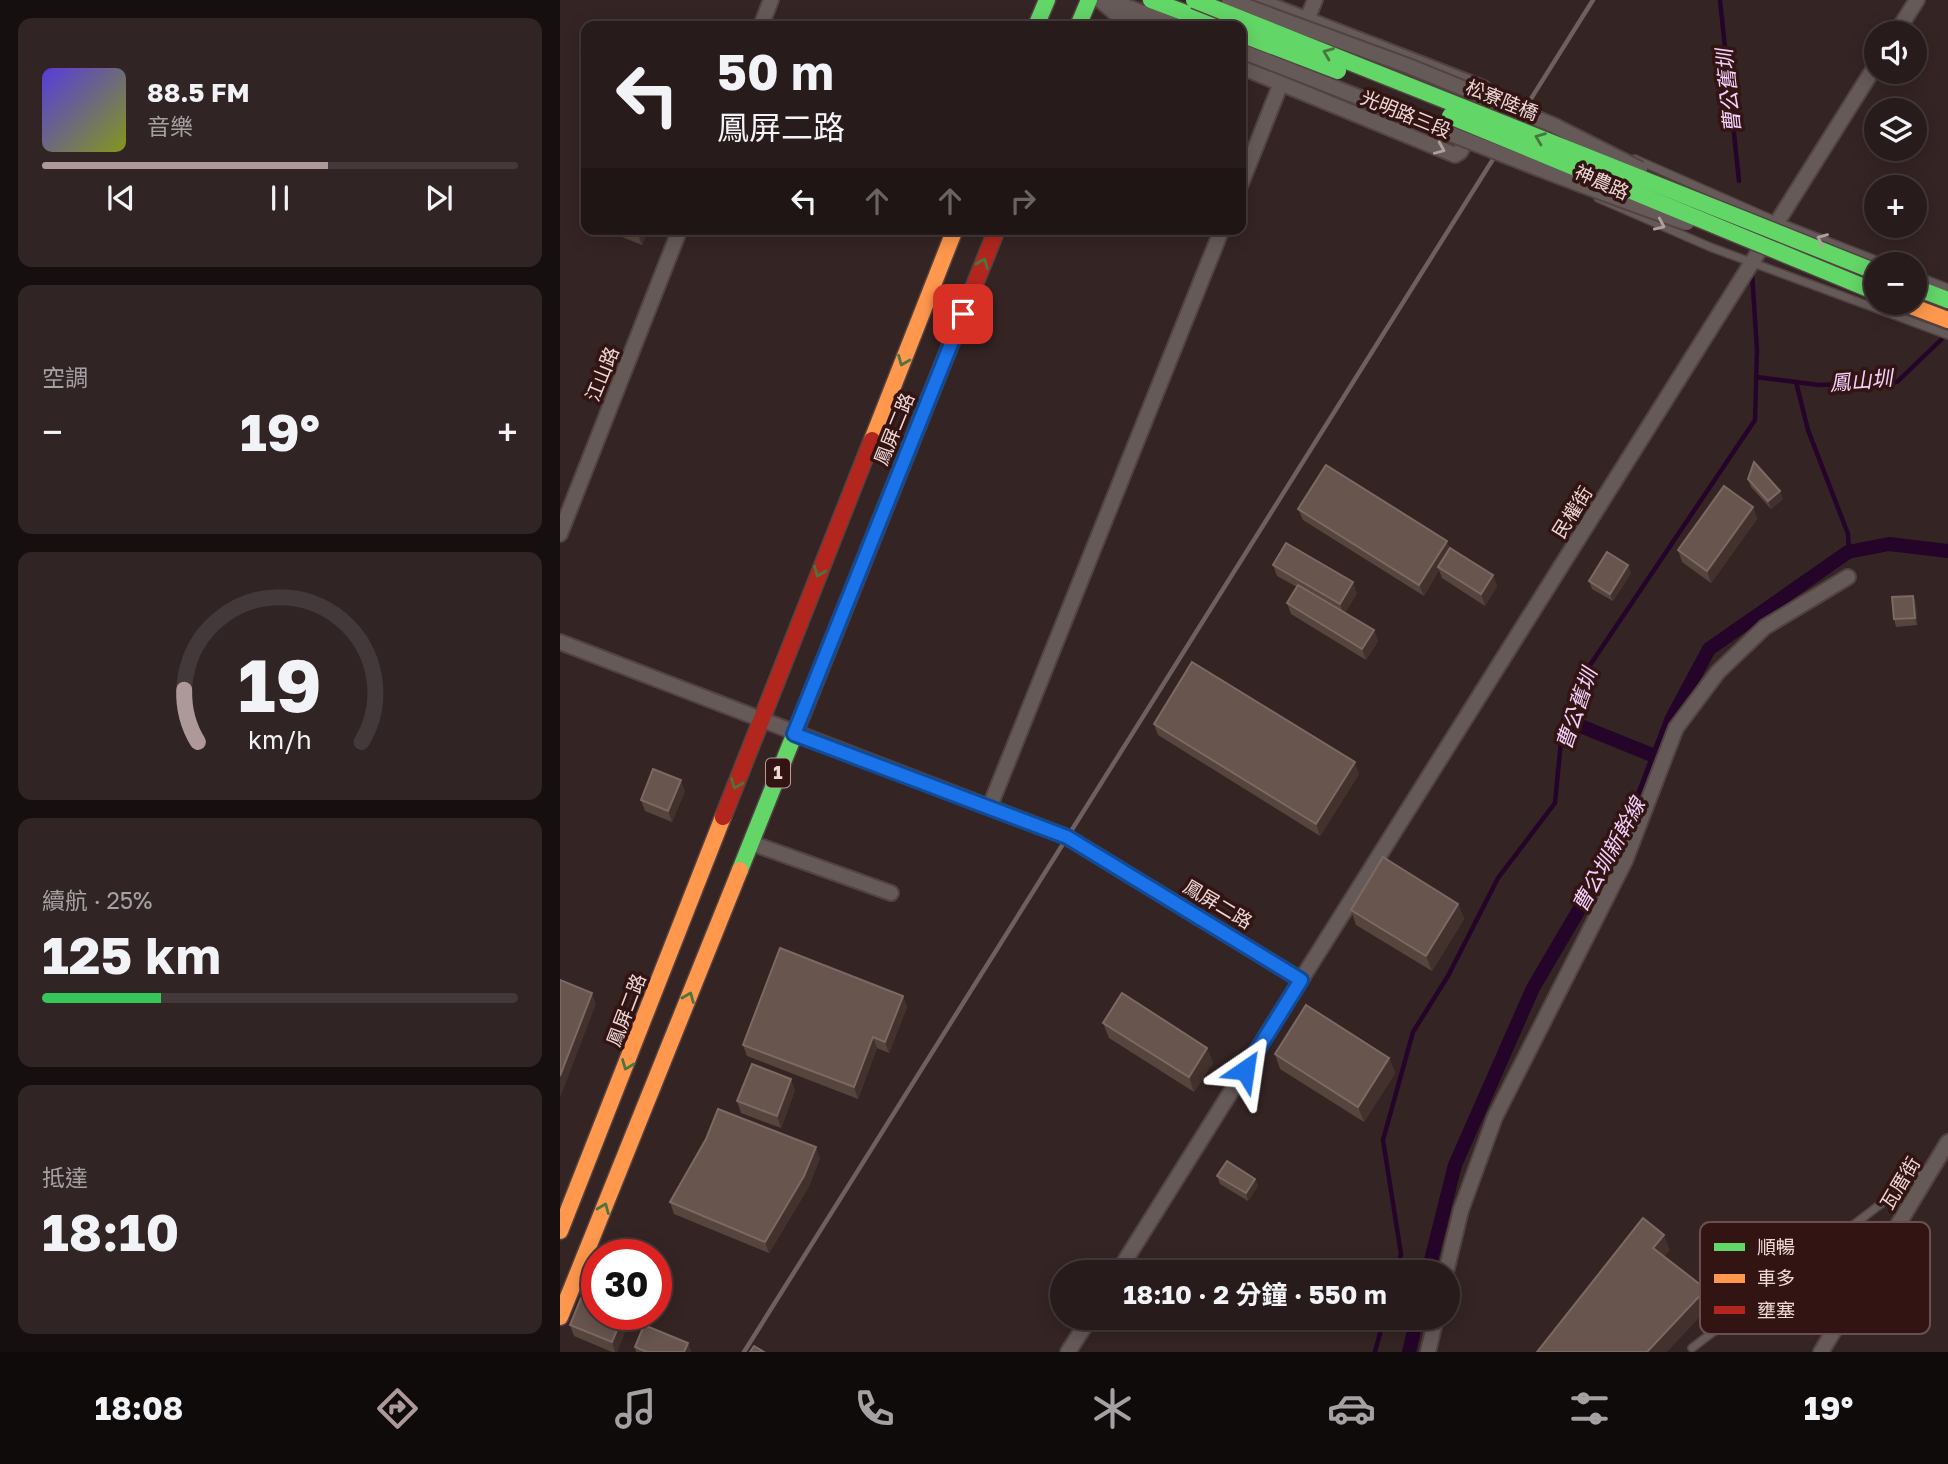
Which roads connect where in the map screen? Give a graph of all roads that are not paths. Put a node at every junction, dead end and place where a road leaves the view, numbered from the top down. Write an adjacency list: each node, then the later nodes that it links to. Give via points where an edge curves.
1 (771, 0): 13 (street)
2 (1046, 0): 14 (main road)
3 (1089, 0): 15 (main road)
4 (1100, 0): 16 (street)
5 (1109, 0): 17 (street)
6 (1151, 0): 18 (main road)
7 (1194, 0): 31 (main road, 松寮陸橋, one-way to 7, bridge)
8 (1229, 0): 31 (street, 松寮陸橋, bridge, via 1553,125)
9 (1257, 0): 12 (street, 光明路三段)
10 (1315, 0): 12 (street)
11 (1917, 0): 19 (street)
12 (1307, 19): 23 (street); 23 (street, 光明路三段, one-way to 12, via 1455,155 1485,104 1483,88)
13 (763, 21)
14 (1038, 21)
15 (1080, 21)
16 (1134, 21)
17 (1164, 21)
18 (1207, 21)
19 (1904, 21)
20 (1246, 36): 33 (main road, 松寮陸橋, bridge, via 1408,98)
21 (1246, 53): 33 (street, 松寮陸橋, bridge, via 1568,182)
22 (1246, 69): 23 (street, 光明路三段)
23 (1281, 84): 25 (street)
24 (1864, 84): 26 (street, 民權街)
25 (1246, 172)
26 (1778, 222): 32 (lane, 神農路, one-way to 26); 34 (street, 民權街); 34 (lane, 神農路, one-way to 34, via 1588,139 1575,142 1556,167 1561,182 1710,247)
27 (678, 235): 44 (street, 江山路)
28 (954, 235): 42 (main road, 鳳屏二路 / 1)
29 (993, 235): 42 (main road, 鳳屏二路 / 1, one-way to 29)
30 (1220, 235): 49 (street)
31 (1794, 240): 35 (main road, 松寮陸橋, bridge)
32 (1864, 255)
33 (1785, 257): 37 (main road, 松寮陸橋, bridge)
34 (1753, 260): 43 (lane, 神農路); 52 (street, 民權街)
35 (1864, 267)
36 (1927, 280): 38 (lane)
37 (1864, 287)
38 (1948, 288)
39 (1927, 292): 40 (main road)
40 (1948, 300)
41 (1923, 315): 43 (main road)
42 (937, 328): 47 (main road, 鳳屏二路 / 1, one-way to 47); 48 (main road, 鳳屏二路 / 1)
43 (1946, 329)
44 (560, 534)
45 (1848, 577): 61 (street, via 1765,627 1718,672 1676,728 1625,861 1495,1117 1461,1210)
46 (560, 642): 47 (street)
47 (761, 719): 48 (street, 鳳屏二路); 53 (main road, 鳳屏二路 / 1, one-way to 53)
48 (794, 734): 49 (street, 鳳屏二路); 50 (main road, 鳳屏二路 / 1)
49 (990, 806): 52 (street, 鳳屏二路, via 1067,837)
50 (751, 843): 51 (street); 54 (main road, 鳳屏二路 / 1, one-way to 50)
51 (891, 892)
52 (1301, 980): 60 (street)
53 (606, 1119): 54 (main road); 59 (main road, 鳳屏二路 / 1)
54 (636, 1131): 62 (main road, 鳳屏二路 / 1, one-way to 54)
55 (1948, 1142): 56 (street, 瓦厝街)
56 (1935, 1163): 57 (lane); 58 (street, 瓦厝街)
57 (1858, 1222)
58 (1899, 1222)
59 (560, 1231)
60 (1126, 1260)
61 (1449, 1260)
62 (560, 1317)
63 (1082, 1330): 68 (street)
64 (1433, 1330): 69 (street)
65 (1710, 1334): 67 (lane)
66 (1832, 1334): 70 (street, 瓦厝街)
67 (1692, 1348)
68 (1068, 1352)
69 (1428, 1352)
70 (1821, 1352)

